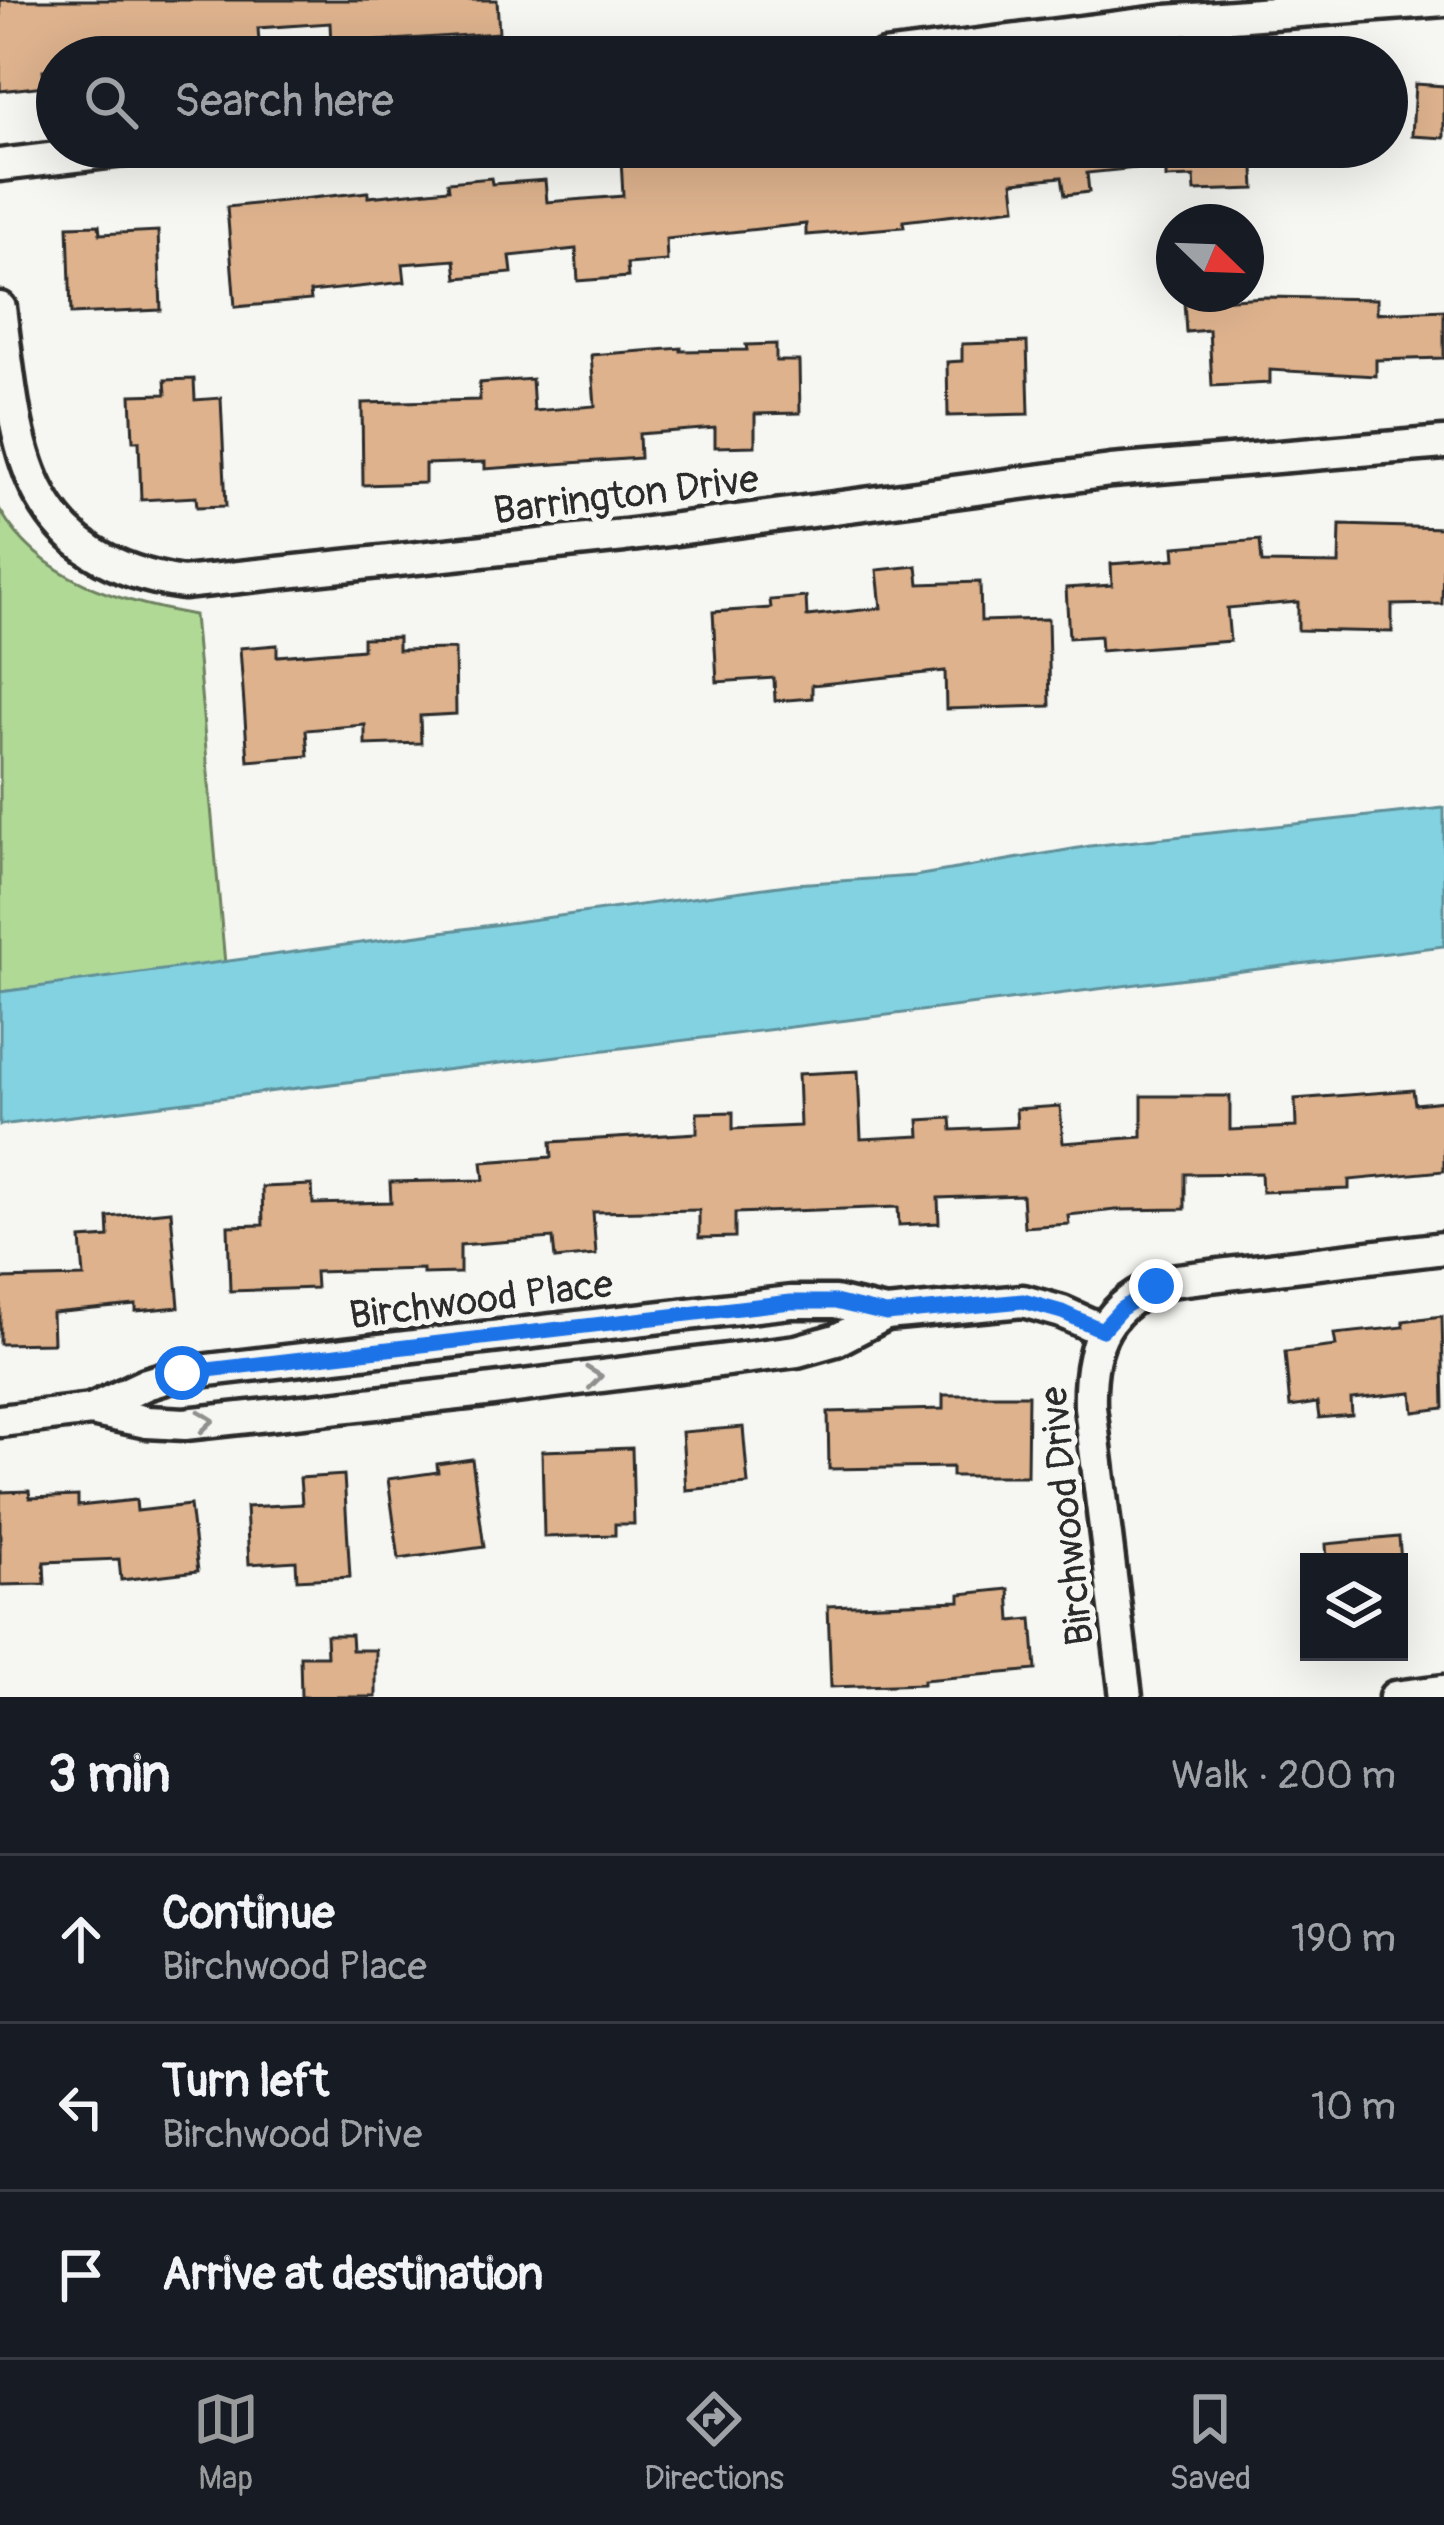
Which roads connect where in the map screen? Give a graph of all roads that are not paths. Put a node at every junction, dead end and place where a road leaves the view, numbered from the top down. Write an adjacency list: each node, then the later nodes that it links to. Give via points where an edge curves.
1 (1444, 1): 2 (street)
2 (1049, 36)
3 (36, 161): 4 (street)
4 (0, 165)
5 (0, 308): 6 (street, Barrington Drive, via 21,455 47,506 110,561 183,583 624,536 1111,471)
6 (1444, 443)
7 (1444, 1248): 9 (street, via 1169,1281)
8 (886, 1314): 9 (street, Birchwood Place, via 1023,1301); 10 (street, Birchwood Place, via 791,1302 182,1373); 10 (street, Birchwood Place, one-way to 8, via 185,1424 485,1391 797,1351)
9 (1102, 1330): 13 (street, Birchwood Drive, via 1090,1368 1090,1407)
10 (91, 1410): 11 (street, Birchwood Place)
11 (0, 1421)
12 (1444, 1691): 14 (street)
13 (1126, 1697)
14 (1395, 1697)

